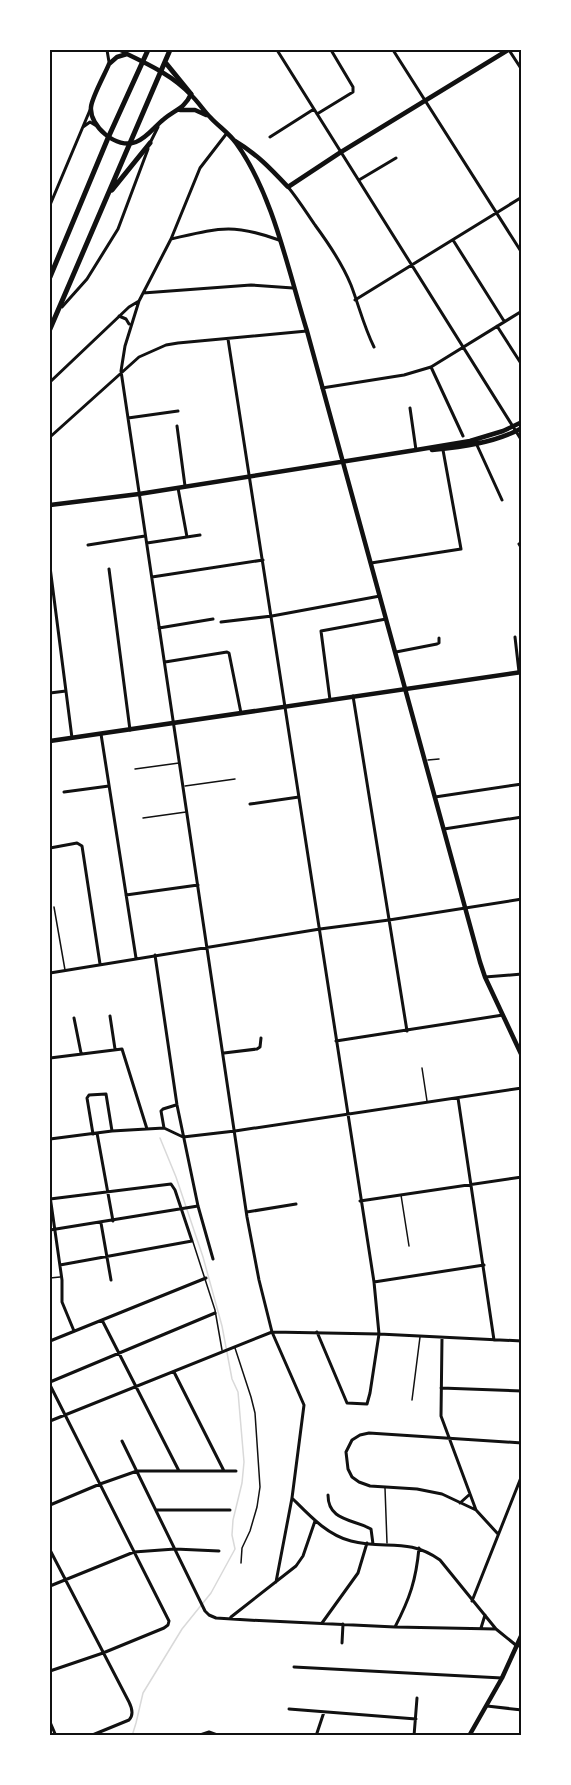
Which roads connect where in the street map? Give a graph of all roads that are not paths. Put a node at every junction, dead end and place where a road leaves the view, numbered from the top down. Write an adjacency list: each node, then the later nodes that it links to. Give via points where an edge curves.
1 (107, 50): 13 (street)
2 (119, 50): 10 (street)
3 (148, 50): 11 (highway)
4 (175, 50): 9 (street)
5 (278, 50): 19 (street)
6 (331, 50): 21 (street, via 353,92)
7 (393, 50): 17 (street)
8 (508, 50): 14 (street); 17 (main road)
9 (169, 51): 12 (highway)
10 (127, 54): 11 (main road); 13 (main road)
11 (143, 62): 15 (main road); 28 (highway)
12 (165, 62): 15 (highway); 16 (highway)
13 (109, 64): 18 (main road)
14 (522, 70)
15 (161, 71): 16 (main road); 31 (highway)
16 (191, 94): 20 (main road); 22 (main road)
17 (425, 99): 32 (main road); 39 (street)
18 (91, 106): 24 (street); 25 (main road)
19 (314, 109): 21 (street); 27 (street)
20 (180, 110): 22 (main road, via 198,110); 23 (main road)
21 (317, 114): 32 (street)
22 (210, 118): 26 (main road)
23 (159, 124): 30 (street); 31 (main road)
24 (82, 128): 25 (street, via 90,122); 38 (street)
25 (98, 128): 28 (main road)
26 (227, 134): 29 (main road); 40 (street, via 200,168)
27 (270, 136)
28 (108, 138): 31 (main road); 45 (highway)
29 (236, 141): 35 (main road, via 258,156); 41 (main road, via 261,187)
30 (150, 143): 36 (highway); 50 (street, via 118,229 87,279)
31 (129, 144): 36 (highway)
32 (341, 152): 34 (street); 35 (main road)
33 (396, 158): 34 (street)
34 (359, 180): 44 (street)
35 (288, 187): 48 (street, via 330,245)
36 (108, 196): 50 (highway)
37 (522, 197): 39 (street)
38 (50, 205)
39 (496, 213): 42 (street); 43 (street)
40 (171, 239): 41 (street, via 231,228); 47 (street)
41 (279, 240): 46 (main road)
42 (453, 240): 44 (street); 53 (street)
43 (522, 253)
44 (411, 265): 48 (street); 60 (street)
45 (50, 277)
46 (293, 288): 47 (street, via 251,285); 57 (main road)
47 (143, 293): 49 (street)
48 (355, 300): 59 (street)
49 (139, 301): 52 (street); 54 (street)
50 (58, 310): 56 (highway)
51 (522, 311): 53 (street)
52 (119, 316): 54 (street); 64 (street)
53 (504, 321): 55 (street)
54 (130, 326): 63 (street)
55 (497, 326): 60 (street); 61 (street)
56 (50, 329)
57 (307, 331): 58 (street); 65 (main road)
58 (228, 339): 63 (street, via 166,345); 80 (street)
59 (374, 347)
60 (462, 348): 62 (street); 72 (street)
61 (522, 365)
62 (431, 367): 65 (street); 73 (street)
63 (121, 371): 68 (street); 74 (street)
64 (50, 382)
65 (322, 388): 79 (main road)
66 (410, 408): 78 (street)
67 (178, 411): 68 (street)
68 (128, 418): 83 (street)
69 (522, 422): 72 (main road)
70 (177, 426): 81 (street)
71 (522, 428): 72 (main road)
72 (514, 429): 75 (street); 76 (main road); 77 (main road)
73 (463, 436)
74 (50, 437)
75 (522, 441)
76 (476, 443): 77 (main road); 84 (street)
77 (442, 447): 78 (main road); 94 (street, via 461,549)
78 (418, 450): 79 (main road)
79 (342, 461): 80 (main road); 94 (main road)
80 (250, 477): 81 (main road); 93 (street)
81 (185, 486): 82 (main road)
82 (178, 488): 83 (main road); 88 (street)
83 (139, 494): 85 (main road); 87 (street)
84 (502, 500)
85 (50, 505)
86 (200, 535): 88 (street)
87 (146, 536): 89 (street); 91 (street)
88 (187, 537): 89 (street)
89 (147, 543): 97 (street)
90 (520, 544): 92 (street)
91 (88, 545)
92 (522, 549)
93 (263, 560): 97 (street); 99 (street)
94 (371, 563): 98 (main road)
95 (50, 567): 110 (street)
96 (109, 569): 117 (street)
97 (152, 577): 103 (street)
98 (380, 596): 99 (street); 101 (main road)
99 (272, 616): 102 (street); 114 (street)
100 (213, 619): 103 (street)
101 (386, 619): 106 (main road); 113 (street, via 321,631)
102 (221, 622)
103 (159, 627): 107 (street)
104 (515, 637): 108 (street)
105 (439, 638): 106 (street, via 437,645)
106 (396, 652): 109 (main road)
107 (165, 662): 115 (street, via 227,652 231,656); 116 (street)
108 (520, 672): 109 (main road)
109 (406, 689): 112 (main road); 122 (main road)
110 (66, 691): 111 (street); 119 (street)
111 (50, 693)
112 (354, 696): 113 (main road); 143 (street)
113 (330, 700): 114 (main road)
114 (285, 707): 115 (main road); 130 (street)
115 (241, 713): 116 (main road)
116 (174, 723): 117 (main road); 123 (street)
117 (130, 730): 118 (main road)
118 (101, 734): 119 (main road); 127 (street)
119 (72, 738): 120 (main road)
120 (50, 741)
121 (439, 759): 122 (lane)
122 (424, 761): 131 (main road)
123 (180, 763): 124 (lane); 128 (street)
124 (135, 769)
125 (235, 779): 128 (lane)
126 (522, 784): 131 (street)
127 (109, 786): 129 (street); 139 (street)
128 (184, 786): 133 (street)
129 (64, 792)
130 (299, 797): 132 (street); 144 (street)
131 (435, 797): 136 (main road)
132 (250, 804)
133 (187, 812): 135 (lane); 138 (street)
134 (522, 817): 136 (street)
135 (143, 818)
136 (444, 829): 142 (main road)
137 (50, 848): 148 (street, via 81,844)
138 (198, 885): 139 (street); 145 (street)
139 (126, 895): 147 (street)
140 (522, 899): 142 (street)
141 (54, 907): 149 (lane)
142 (465, 908): 143 (street); 152 (main road)
143 (389, 920): 144 (street); 156 (street)
144 (320, 929): 145 (street); 158 (street)
145 (207, 947): 146 (street); 161 (street)
146 (155, 955): 147 (street); 168 (street)
147 (136, 958): 148 (street)
148 (100, 964): 149 (street)
149 (65, 970): 150 (street)
150 (50, 973)
151 (522, 974): 152 (street)
152 (485, 977): 154 (main road)
153 (110, 1016): 159 (street)
154 (503, 1016): 156 (street); 162 (main road)
155 (74, 1018): 160 (street)
156 (407, 1031): 158 (street)
157 (261, 1038): 161 (street, via 256,1049)
158 (336, 1041): 169 (street)
159 (115, 1049): 160 (street); 171 (street, via 123,1050)
160 (81, 1053): 163 (street)
161 (224, 1053): 173 (street)
162 (522, 1056)
163 (50, 1058)
164 (422, 1068): 167 (lane)
165 (522, 1088): 166 (street)
166 (458, 1098): 167 (street); 178 (street)
167 (427, 1102): 169 (street)
168 (177, 1105): 170 (street, via 161,1111); 175 (street)
169 (347, 1114): 173 (street); 182 (street)
170 (164, 1128): 171 (street); 175 (street)
171 (147, 1129): 172 (street)
172 (112, 1131): 174 (street); 174 (street, via 106,1094 88,1095)
173 (235, 1131): 175 (street); 186 (street)
174 (95, 1133): 176 (street); 179 (street)
175 (183, 1137): 184 (street)
176 (50, 1139)
177 (522, 1177): 178 (street)
178 (471, 1184): 180 (street); 195 (street)
179 (108, 1192): 181 (street); 185 (street, via 167,1184 172,1186); 187 (street)
180 (401, 1195): 182 (street); 191 (lane)
181 (50, 1198): 189 (street)
182 (360, 1201): 200 (street)
183 (296, 1204): 186 (street)
184 (198, 1206): 185 (street); 193 (street)
185 (182, 1209): 187 (street); 190 (street)
186 (247, 1212): 204 (street)
187 (112, 1221): 188 (street)
188 (101, 1223): 189 (street); 192 (street)
189 (52, 1230): 194 (street)
190 (192, 1242): 192 (street); 198 (lane)
191 (409, 1246)
192 (106, 1257): 194 (street); 199 (street)
193 (213, 1259)
194 (60, 1265): 196 (street)
195 (484, 1265): 200 (street); 209 (street)
196 (62, 1276): 197 (lane); 203 (street, via 62,1302)
197 (50, 1278)
198 (206, 1278): 201 (lane); 202 (street)
199 (111, 1280)
200 (374, 1282): 206 (street)
201 (215, 1313): 213 (street); 214 (lane)
202 (102, 1320): 203 (street); 213 (street)
203 (74, 1331): 210 (street)
204 (272, 1332): 205 (street); 212 (street); 235 (street, via 304,1405)
205 (317, 1332): 206 (street); 206 (street, via 347,1402 363,1404 369,1399)
206 (379, 1334): 207 (street)
207 (420, 1336): 208 (street); 220 (lane)
208 (442, 1338): 209 (street); 218 (street)
209 (494, 1340): 211 (street)
210 (50, 1341)
211 (522, 1341)
212 (235, 1348): 214 (street); 251 (lane, via 255,1413 260,1487)
213 (119, 1353): 216 (street); 217 (street)
214 (222, 1353): 215 (street)
215 (174, 1372): 217 (street); 228 (street)
216 (50, 1383): 221 (street)
217 (136, 1388): 221 (street); 227 (street)
218 (441, 1388): 219 (street); 223 (street, via 441,1416)
219 (522, 1391)
220 (412, 1400)
221 (64, 1414): 222 (street); 231 (street)
222 (50, 1421)
223 (450, 1438): 225 (street); 232 (street, via 369,1433 352,1440 346,1459 352,1477 370,1486); 233 (street)
224 (122, 1441): 226 (street)
225 (522, 1443)
226 (137, 1471): 227 (street); 231 (street); 238 (street)
227 (179, 1471): 228 (street)
228 (224, 1471): 229 (street)
229 (236, 1471)
230 (522, 1475): 242 (street)
231 (100, 1484): 237 (street); 250 (street)
232 (385, 1487): 236 (street, via 431,1491); 245 (lane)
233 (470, 1493): 236 (street); 240 (street)
234 (328, 1495): 244 (street, via 333,1512 371,1529)
235 (292, 1498): 241 (street); 253 (street)
236 (460, 1503): 240 (street)
237 (50, 1505)
238 (156, 1510): 239 (street); 248 (street)
239 (230, 1510)
240 (476, 1510): 242 (street)
241 (315, 1521): 243 (street, via 351,1542); 253 (street, via 303,1556)
242 (498, 1534): 255 (street)
243 (367, 1544): 244 (street); 258 (street, via 358,1573)
244 (373, 1544): 245 (street)
245 (387, 1544): 246 (street)
246 (419, 1548): 255 (street, via 440,1560); 260 (street, via 414,1584)
247 (50, 1550): 252 (street)
248 (175, 1550): 249 (street); 250 (street); 257 (street, via 209,1615)
249 (219, 1551)
250 (134, 1552): 252 (street); 266 (street, via 169,1621 164,1628)
251 (241, 1563)
252 (65, 1580): 254 (street); 266 (street)
253 (276, 1582): 257 (street)
254 (50, 1586)
255 (472, 1601): 256 (street)
256 (485, 1615): 261 (street); 262 (street)
257 (230, 1618): 258 (street)
258 (322, 1623): 259 (street)
259 (343, 1624): 260 (street); 264 (street)
260 (395, 1627): 261 (street)
261 (480, 1629): 262 (street)
262 (496, 1629): 265 (street)
263 (522, 1634): 265 (main road)
264 (342, 1643)
265 (519, 1645): 269 (main road)
266 (103, 1653): 268 (street); 278 (street, via 132,1715 129,1720)
267 (294, 1667): 269 (street)
268 (50, 1671)
269 (502, 1678): 271 (main road)
270 (417, 1698): 275 (street)
271 (487, 1706): 273 (street); 283 (main road)
272 (289, 1709): 274 (street)
273 (522, 1710)
274 (324, 1712): 275 (street); 281 (street)
275 (416, 1719): 282 (street)
276 (50, 1722): 277 (street)
277 (56, 1736)
278 (90, 1736)
279 (197, 1736): 280 (street, via 209,1732)
280 (220, 1736)
281 (316, 1736)
282 (414, 1736)
283 (470, 1736)

